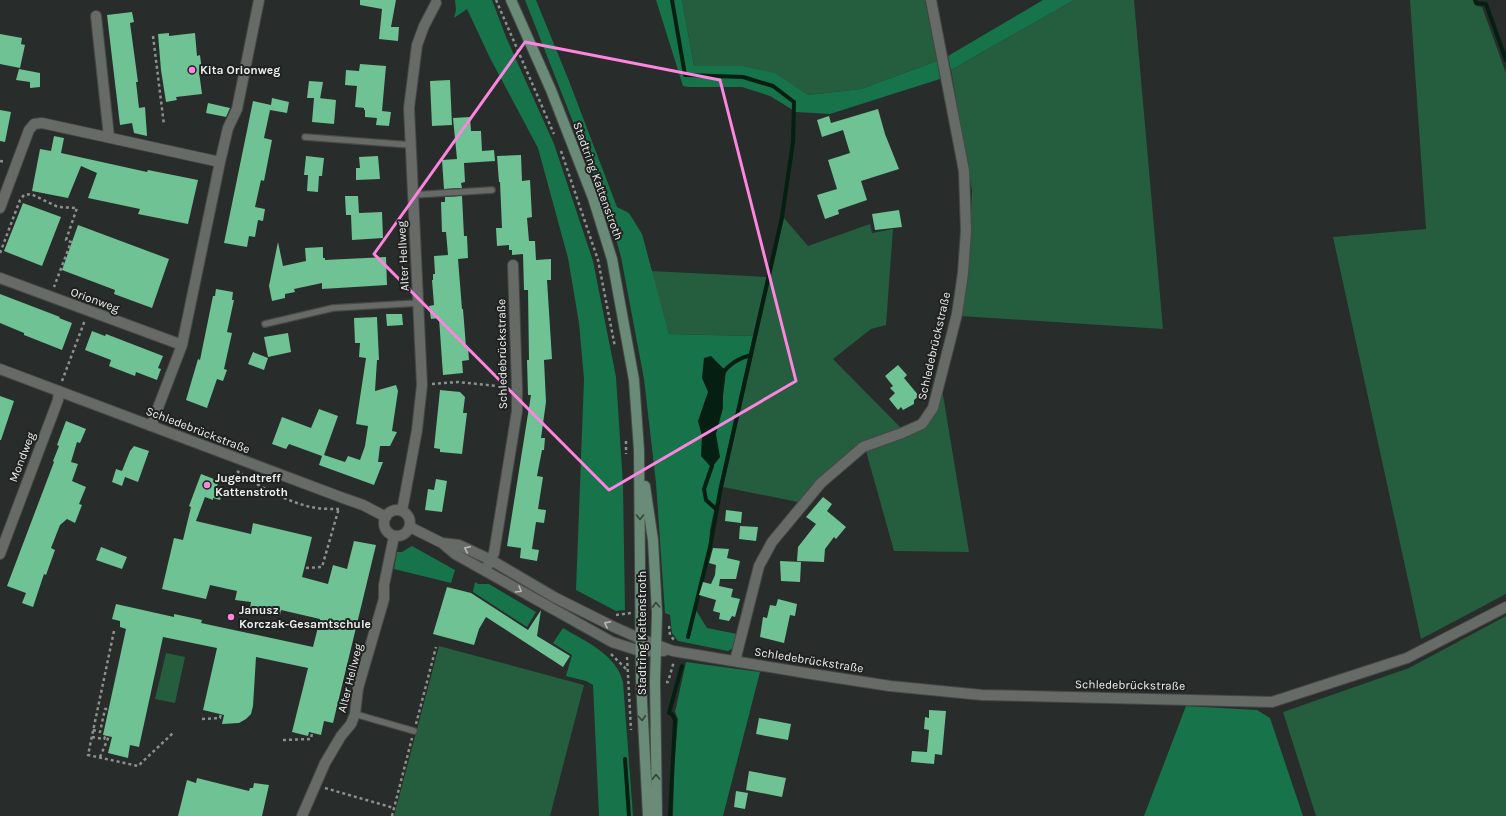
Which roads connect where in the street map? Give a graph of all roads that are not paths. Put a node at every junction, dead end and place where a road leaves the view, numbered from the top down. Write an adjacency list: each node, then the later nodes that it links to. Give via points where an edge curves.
1 (259, 0): 9 (street, via 237,109 228,128)
2 (512, 0): 21 (main road, Stadtring Kattenstroth, via 551,90 593,198 612,259 634,380)
3 (931, 0): 34 (street, Schledebrückstraße, via 964,171 966,231 957,314 933,408 922,424 858,451 820,483 772,542 759,566)
4 (436, 3): 8 (street, Alter Hellweg, via 417,45 409,108)
5 (96, 16): 6 (street)
6 (109, 137): 9 (street); 12 (street, via 42,123 34,124 28,130)
7 (305, 137): 8 (lane)
8 (411, 145): 11 (street, Alter Hellweg)
9 (220, 162): 17 (street)
10 (492, 190): 11 (lane)
11 (413, 195): 15 (street, Alter Hellweg)
12 (0, 208)
13 (513, 265): 28 (street, Schledebrückstraße, via 517,411)
14 (0, 278): 17 (street, Orionweg)
15 (419, 303): 16 (lane, via 333,308); 22 (street, Alter Hellweg, via 422,385 417,430)
16 (265, 324)
17 (182, 345): 20 (street)
18 (0, 369): 19 (street, Schledebrückstraße)
19 (59, 391): 20 (street, Schledebrückstraße); 27 (street, Mondweg, via 58,400)
20 (151, 426): 23 (street, Schledebrückstraße, via 350,500)
21 (639, 450): 31 (main road, Stadtring Kattenstroth, one-way to 31); 32 (main road, Stadtring Kattenstroth, one-way to 21, via 653,540)
22 (402, 511): 23 (street, via 395,511); 24 (street, via 408,516)
23 (386, 517): 25 (street, via 384,525)
24 (410, 527): 25 (street, via 406,533); 26 (street, Schledebrückstraße)
25 (394, 536): 35 (street, Alter Hellweg, via 384,585 384,598 358,688)
26 (442, 542): 28 (street, Schledebrückstraße, one-way to 26, via 459,545); 29 (street, Schledebrückstraße, via 455,554)
27 (0, 554)
28 (491, 560): 29 (street, Schledebrückstraße); 31 (street, Schledebrückstraße, one-way to 28, via 575,608)
29 (485, 571): 33 (street, Schledebrückstraße, one-way to 33, via 612,642)
30 (1506, 607): 34 (street, Schledebrückstraße, via 1407,658 1272,702 982,695 890,686)
31 (641, 639): 32 (street, Schledebrückstraße); 33 (main road, Stadtring Kattenstroth)
32 (656, 648): 33 (street, Schledebrückstraße); 34 (street, Schledebrückstraße, via 675,647); 39 (main road, Stadtring Kattenstroth, one-way to 32)
33 (640, 651): 38 (main road, Stadtring Kattenstroth, one-way to 38)
34 (736, 661)
35 (355, 714): 36 (lane); 37 (street, Alter Hellweg, via 325,763)
36 (414, 731)
37 (302, 816)
38 (648, 816)
39 (657, 816)

